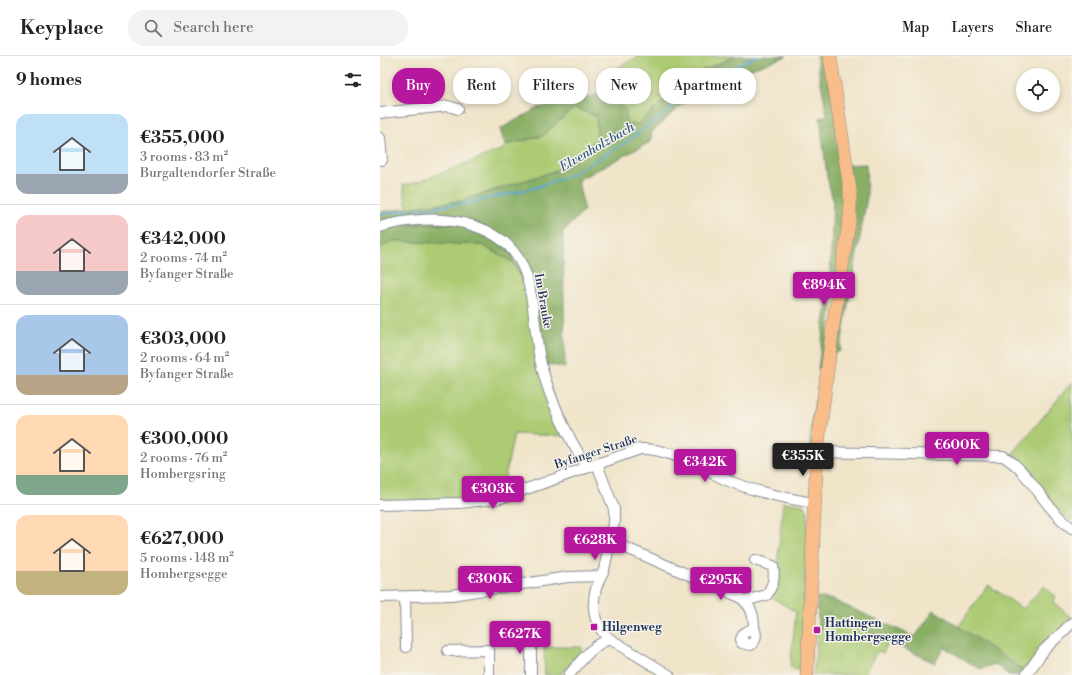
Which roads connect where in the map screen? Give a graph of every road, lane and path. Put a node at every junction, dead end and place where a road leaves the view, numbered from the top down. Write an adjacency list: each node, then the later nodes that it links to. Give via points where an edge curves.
1 (830, 56): 7 (main road, via 850,190 849,223)
2 (458, 109): 3 (street, via 448,106)
3 (380, 113)
4 (380, 138): 5 (street)
5 (382, 160)
6 (380, 226): 9 (street, Im Brauke, via 427,219 456,221 488,231 508,244 522,264 526,276 542,370 567,433)
7 (817, 452): 10 (main road); 12 (street, via 1003,456 1017,467 1056,514)
8 (597, 464): 9 (street, Byfanger Straße); 10 (street, Byfanger Straße, via 650,448 663,451 748,488 782,498); 13 (street, via 614,509)
9 (587, 468): 11 (street, Byfanger Straße, via 501,498 460,503)
10 (813, 503): 29 (main road)
11 (380, 505)
12 (1072, 528)
13 (610, 541): 15 (street, via 604,570); 18 (street)
14 (755, 560): 18 (street, via 773,566 772,585 766,595)
15 (599, 576): 17 (street, via 568,577 451,595); 22 (street, via 594,617 602,633)
16 (380, 597): 17 (street)
17 (405, 597): 23 (street)
18 (744, 601): 20 (street, via 749,604 754,618)
19 (1072, 623): 30 (street, via 1044,650)
20 (754, 628)
21 (531, 636): 26 (street)
22 (610, 639): 27 (street, via 602,641 594,648); 28 (street)
23 (406, 647)
24 (448, 651): 25 (street, via 489,650)
25 (489, 675)
26 (531, 675)
27 (569, 675)
28 (669, 675)
29 (807, 675)
30 (1026, 675)

